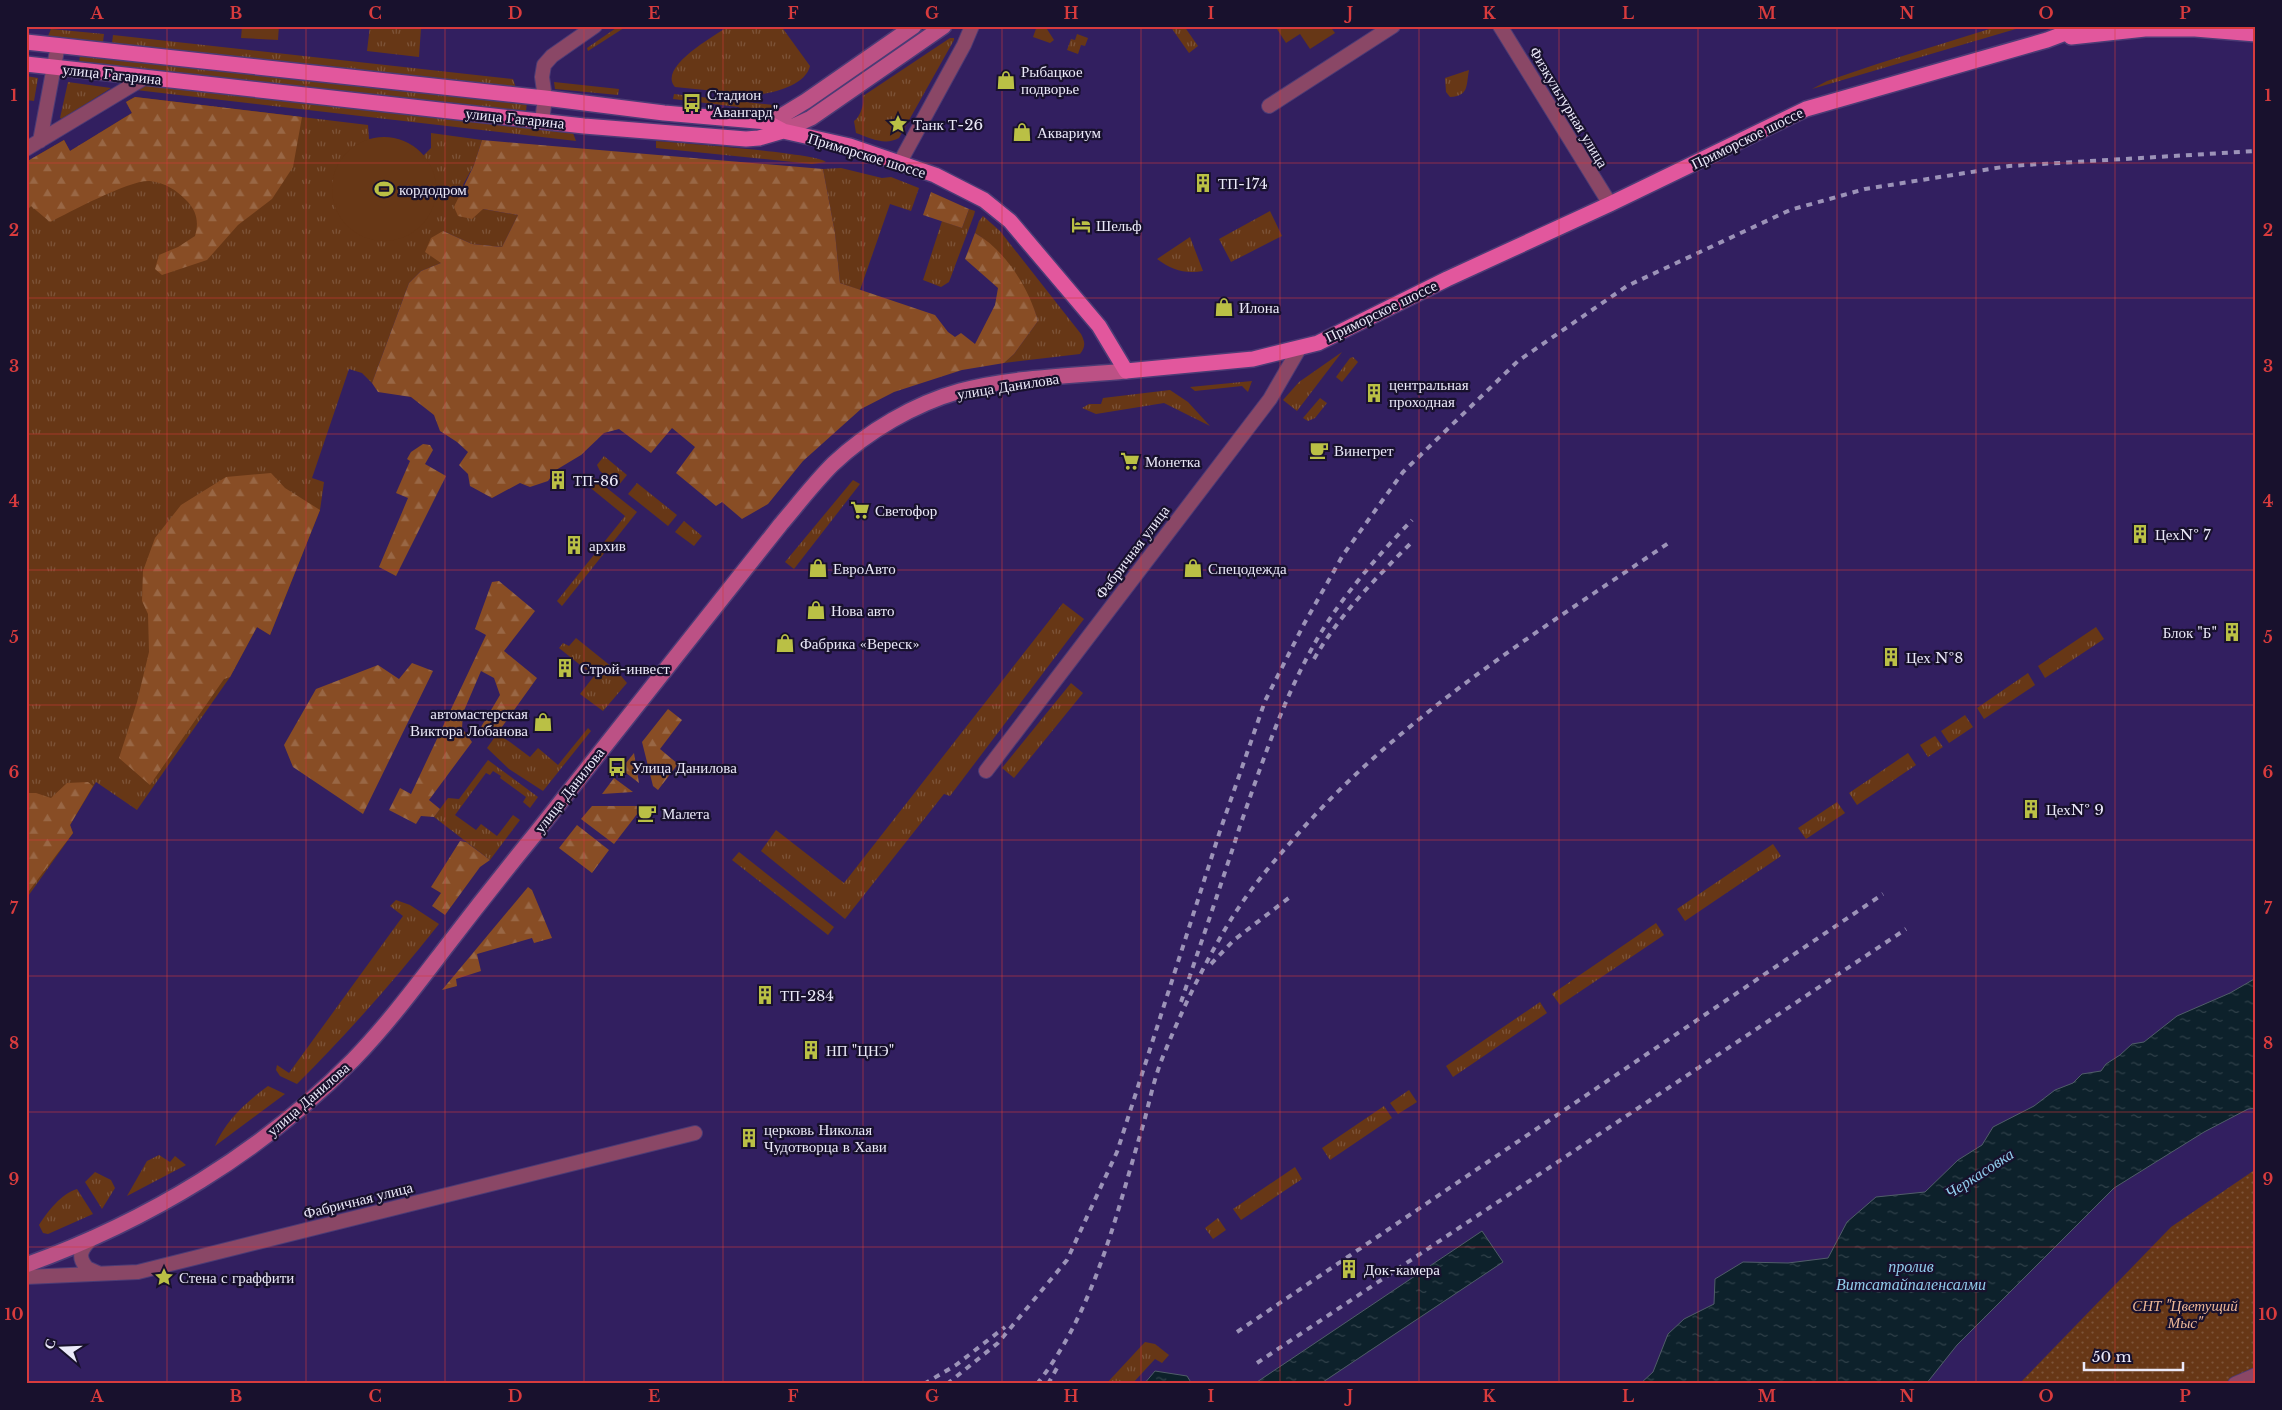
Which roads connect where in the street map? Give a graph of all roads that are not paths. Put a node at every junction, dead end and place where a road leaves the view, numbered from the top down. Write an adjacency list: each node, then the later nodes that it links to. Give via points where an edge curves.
1 (595, 26): 16 (street, via 552,56 544,66)
2 (914, 26): 19 (street, улица Гагарина, via 783,115)
3 (944, 26): 20 (street, улица Гагарина, via 812,118)
4 (972, 26): 23 (street)
5 (1393, 26): 17 (street)
6 (1500, 26): 24 (street, Физкультурная улица)
7 (2084, 26): 10 (main road, Приморское шоссе)
8 (2216, 29): 9 (main road, Приморское шоссе); 10 (main road, Приморское шоссе, via 2144,29)
9 (2256, 34)
10 (2047, 40): 24 (main road, Приморское шоссе, via 1806,109)
11 (26, 42): 12 (main road, улица Гагарина)
12 (58, 45): 14 (street); 16 (main road, улица Гагарина)
13 (26, 64): 14 (main road, улица Гагарина)
14 (54, 67): 15 (main road, улица Гагарина); 21 (street)
15 (144, 78): 18 (main road, улица Гагарина); 21 (street)
16 (544, 98): 18 (street); 19 (main road, улица Гагарина)
17 (1269, 106)
18 (542, 121): 20 (main road, улица Гагарина, via 746,138)
19 (766, 122): 20 (main road, Приморское шоссе)
20 (783, 131): 23 (main road, Приморское шоссе, via 850,146)
21 (40, 141): 22 (street)
22 (26, 149)
23 (900, 162): 26 (main road, Приморское шоссе, via 963,188 1010,221 1099,326)
24 (1610, 204): 25 (main road, Приморское шоссе, via 1318,343)
25 (1299, 349): 26 (main road, Приморское шоссе, via 1219,364); 27 (street, Фабричная улица, via 1270,400)
26 (1126, 371): 29 (street, улица Данилова, via 962,391 898,417 847,452 814,484 406,999 353,1060 303,1106 236,1158 175,1195)
27 (986, 771)
28 (695, 1133): 31 (street, Фабричная улица, via 138,1272)
29 (92, 1238): 30 (street, улица Данилова); 31 (street, via 82,1247 81,1258 87,1268)
30 (26, 1265)
31 (98, 1273): 32 (street, Фабричная улица)
32 (26, 1277)
33 (2256, 1375): 34 (street)
34 (2235, 1384)

